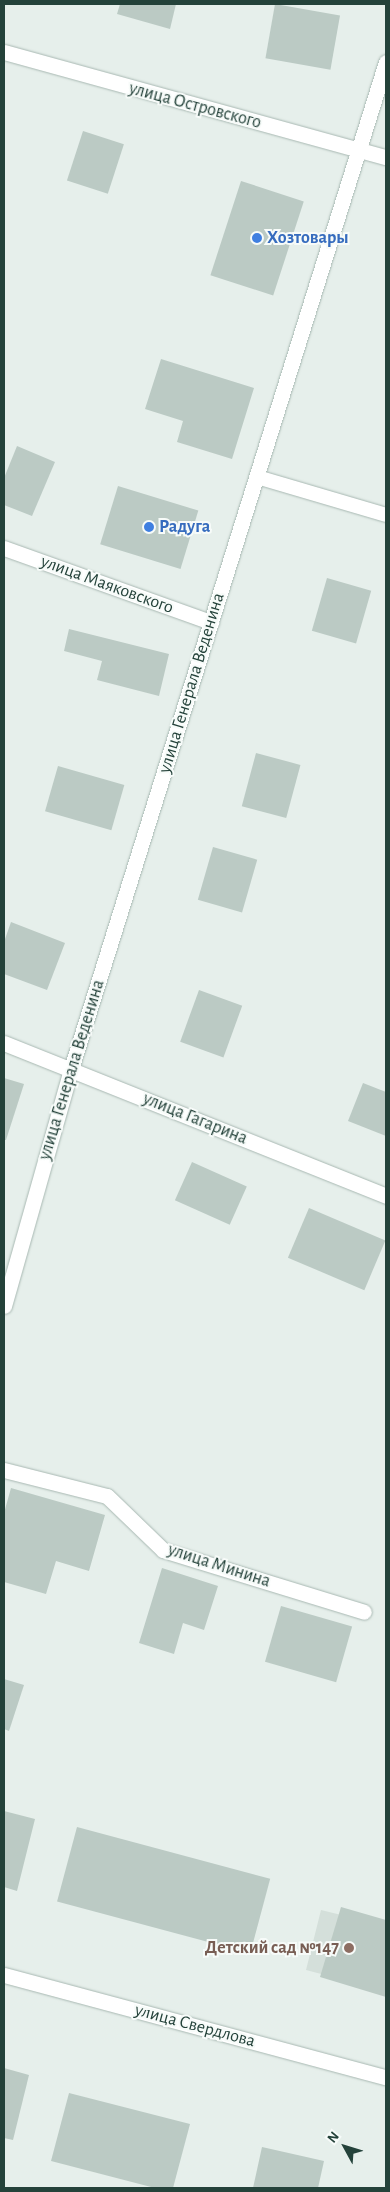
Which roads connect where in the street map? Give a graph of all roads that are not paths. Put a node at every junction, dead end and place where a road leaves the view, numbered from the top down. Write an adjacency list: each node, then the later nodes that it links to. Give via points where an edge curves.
1 (4, 52): 3 (street, улица Островского)
2 (386, 62): 3 (street, улица Генерала Веденина)
3 (360, 150): 4 (street, улица Островского); 5 (street, улица Генерала Веденина)
4 (386, 157)
5 (256, 477): 6 (lane); 8 (street, улица Генерала Веденина)
6 (386, 515)
7 (4, 548): 8 (street, улица Маяковского)
8 (211, 622): 10 (street, улица Генерала Веденина)
9 (4, 1043): 10 (street, улица Гагарина)
10 (71, 1069): 11 (street, улица Гагарина); 12 (street, улица Генерала Веденина)
11 (386, 1196)
12 (4, 1306)
13 (4, 1470): 14 (street, улица Минина, via 107,1496 163,1550)
14 (364, 1612)
15 (4, 1975): 16 (street, улица Свердлова)
16 (386, 2077)

